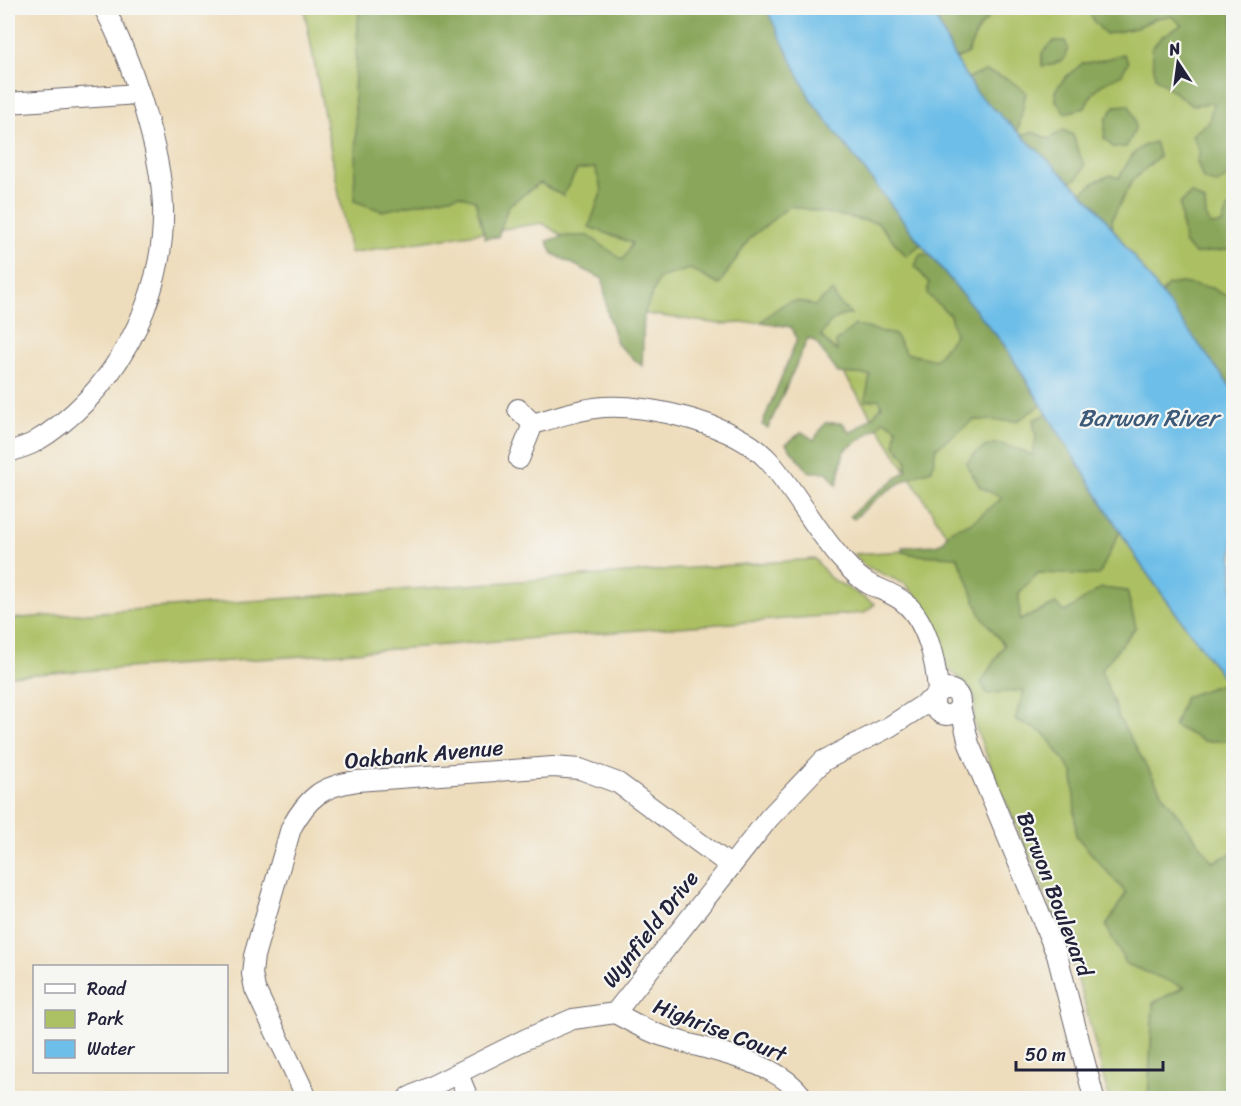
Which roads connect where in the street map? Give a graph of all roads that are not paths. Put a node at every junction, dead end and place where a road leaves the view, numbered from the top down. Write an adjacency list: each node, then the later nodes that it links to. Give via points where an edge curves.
1 (104, 8): 2 (street, via 123,46)
2 (138, 94): 3 (street); 6 (street, via 151,136 163,207 161,243 141,321 113,370 73,414 32,443)
3 (8, 103)
4 (518, 409): 5 (street)
5 (533, 424): 7 (street); 8 (street, Barwon Boulevard, via 604,407 641,409 693,420 745,442 769,460 854,573 905,603 929,646)
6 (8, 453)
7 (519, 459)
8 (946, 702): 9 (street, Wynfield Drive, via 823,761 783,802); 16 (street, Barwon Boulevard, via 969,744 1057,955)
9 (731, 866): 10 (street, Wynfield Drive); 12 (street, Oakbank Avenue, via 618,783 580,769 553,767 357,781 325,789 311,798 291,828 252,974 255,990)
10 (615, 1013): 11 (street, Wynfield Drive, via 573,1019); 15 (street, Highrise Court, via 657,1034 764,1068 784,1078)
11 (458, 1074): 13 (street, Wynfield Drive); 14 (street)
12 (307, 1098)
13 (408, 1098)
14 (468, 1098)
15 (803, 1098)
16 (1094, 1098)

